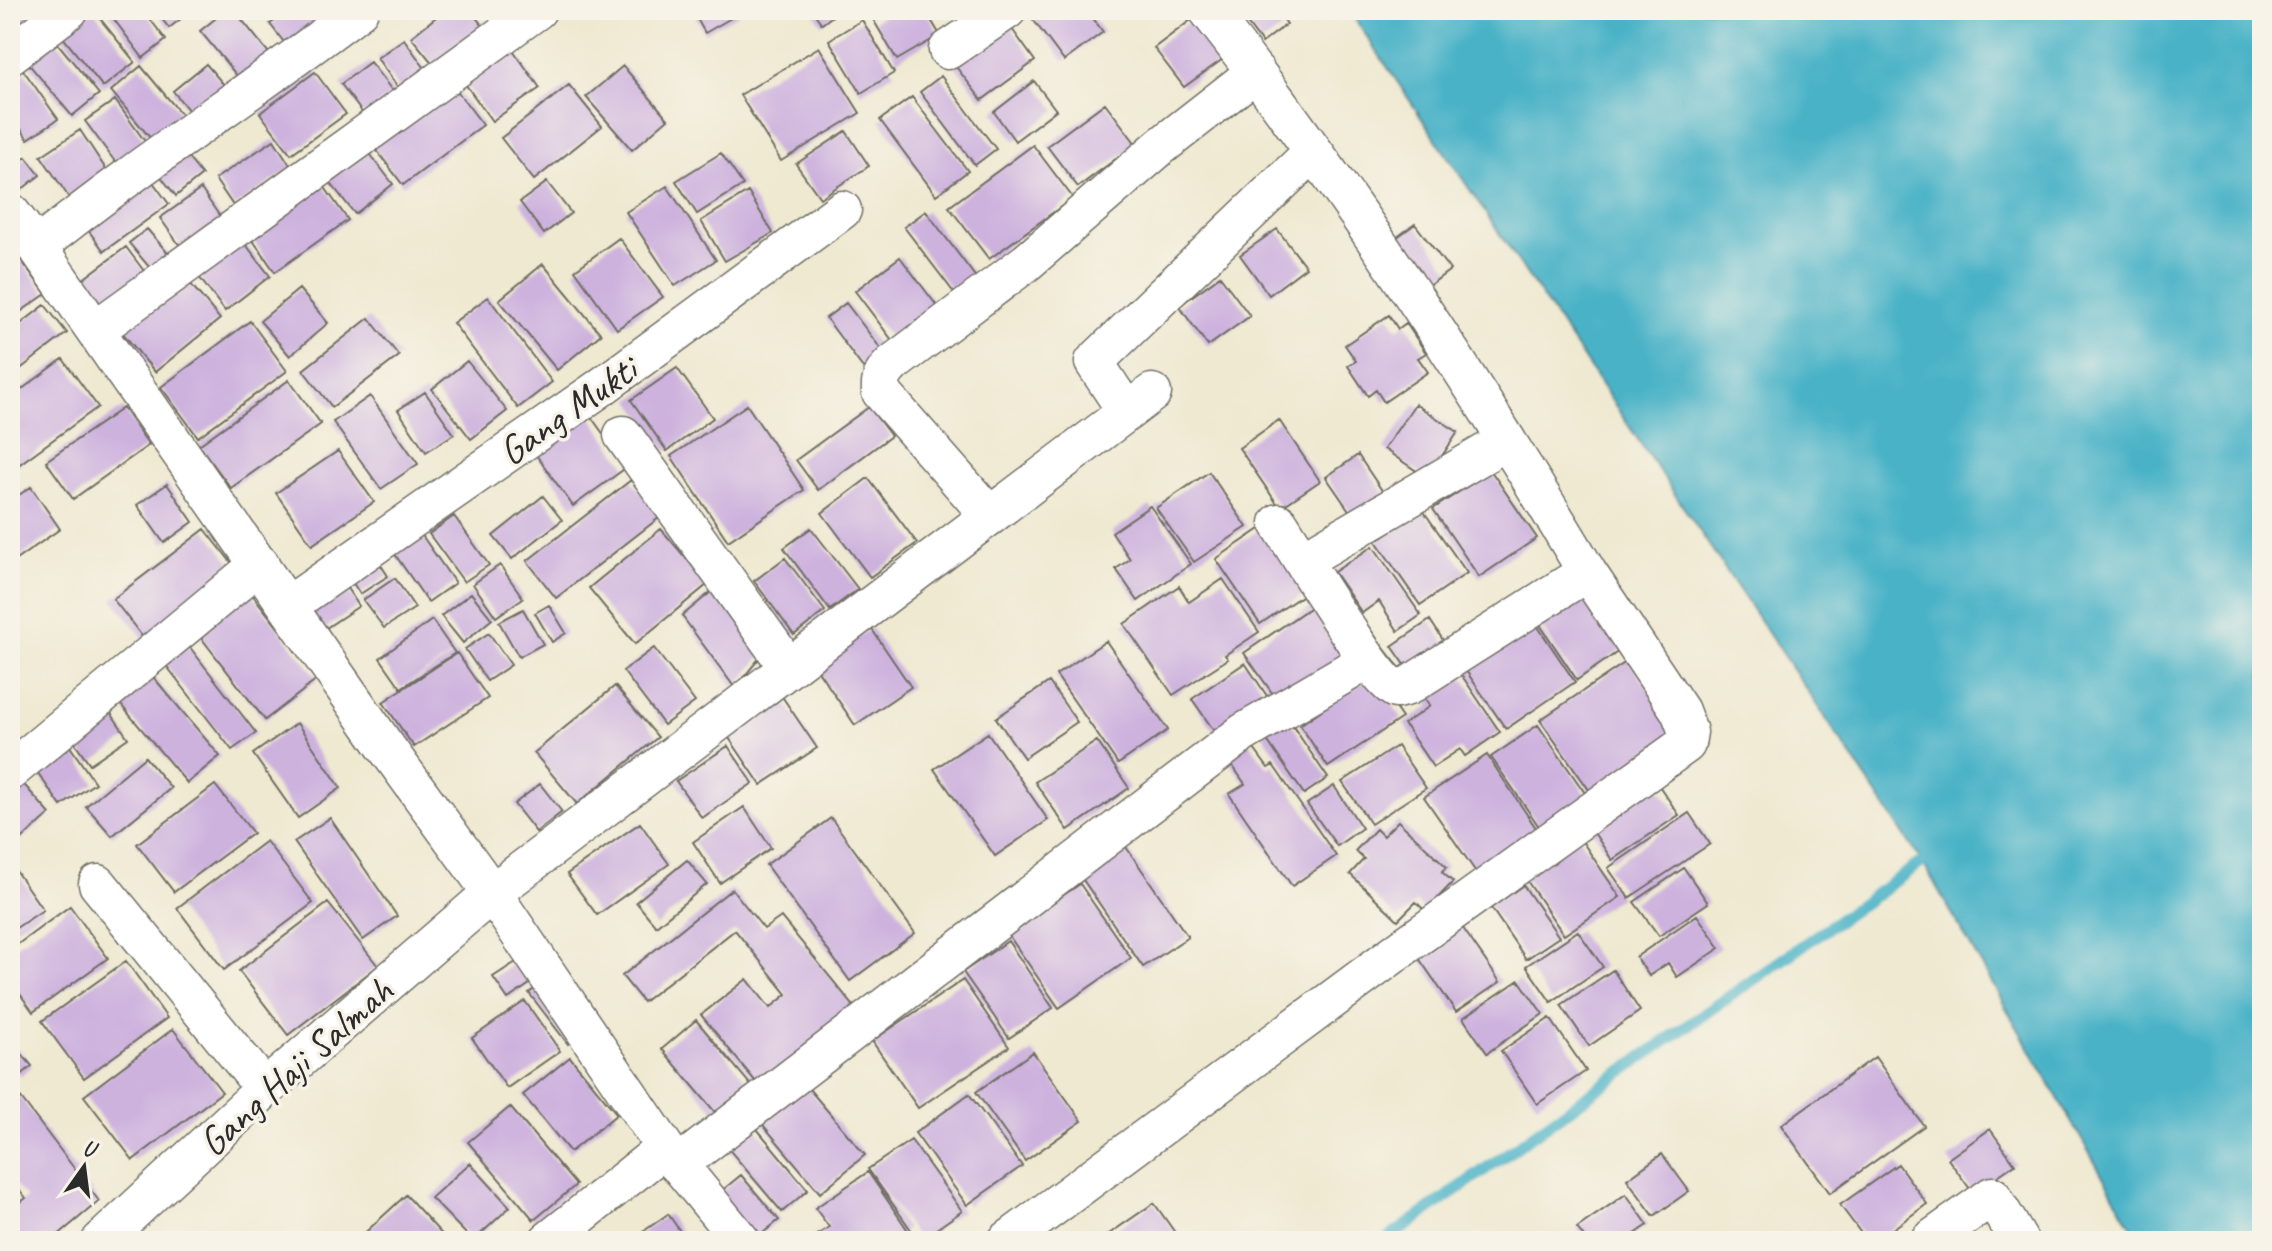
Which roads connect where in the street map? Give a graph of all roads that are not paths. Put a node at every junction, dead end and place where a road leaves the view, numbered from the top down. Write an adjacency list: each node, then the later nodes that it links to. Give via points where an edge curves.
1 (69, 10): 7 (street)
2 (359, 10): 12 (street)
3 (537, 10): 13 (street)
4 (1007, 10): 6 (street)
5 (1208, 10): 8 (street)
6 (948, 50)
7 (10, 55)
8 (1256, 72): 9 (street); 16 (street, via 1027,262 884,372 881,392)
9 (1313, 152): 15 (street); 16 (street, Gang Haji Salmah, via 1094,362 1139,402)
10 (842, 210): 21 (street, Gang Mukti, via 600,388)
11 (10, 212): 12 (street)
12 (37, 247): 13 (street)
13 (95, 330): 19 (street)
14 (623, 435): 23 (street)
15 (1506, 441): 18 (street); 20 (street)
16 (990, 516): 23 (street, Gang Haji Salmah)
17 (1279, 523): 18 (street)
18 (1303, 560): 22 (street)
19 (260, 564): 21 (street); 24 (street)
20 (1587, 572): 22 (street, via 1403,688 1386,684); 32 (street, via 1680,711 1688,732 1686,744)
21 (289, 605): 26 (street)
22 (1368, 660): 28 (street, via 1243,733)
23 (789, 668): 26 (street, Gang Haji Salmah)
24 (10, 771)
25 (98, 884): 27 (street)
26 (492, 893): 27 (street, Gang Haji Salmah); 28 (street)
27 (265, 1089): 29 (street, Gang Haji Salmah)
28 (671, 1157): 30 (street); 31 (street)
29 (101, 1241)
30 (548, 1241)
31 (741, 1241)
32 (1007, 1241)
33 (1929, 1241): 34 (street, via 1992,1196)
34 (2019, 1241)

